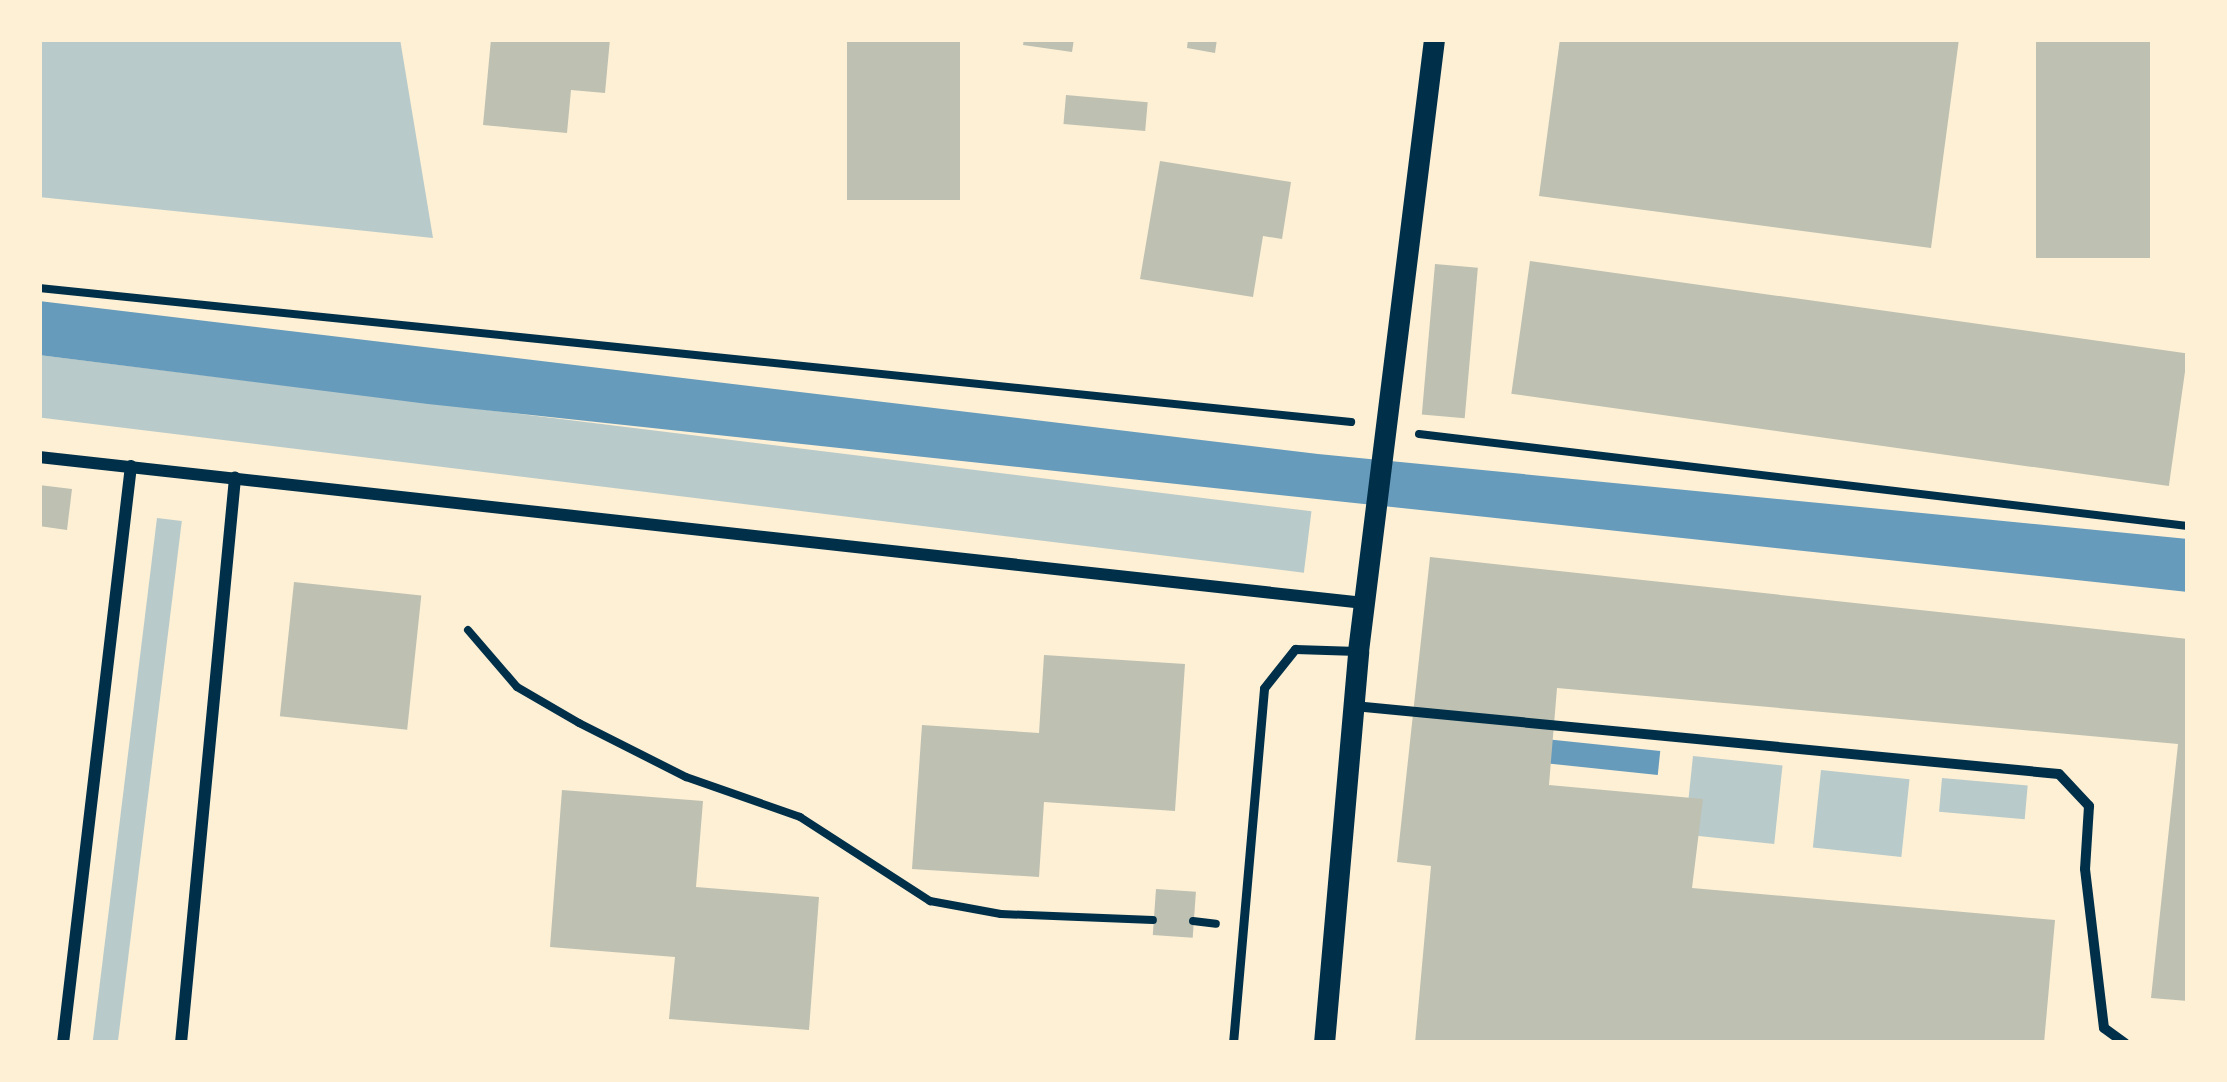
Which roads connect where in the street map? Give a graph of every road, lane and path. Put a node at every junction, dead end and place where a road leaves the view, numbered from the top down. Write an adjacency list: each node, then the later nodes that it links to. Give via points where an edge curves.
1 (1434, 39): 3 (street)
2 (39, 288): 3 (path)
3 (1384, 427): 7 (path); 8 (street)
4 (39, 457): 5 (street)
5 (131, 466): 6 (street); 13 (street)
6 (235, 478): 8 (street); 14 (street)
7 (2188, 526)
8 (1364, 603): 10 (street)
9 (468, 629): 12 (path, via 517,687 686,777 800,817 930,902 1001,914)
10 (1358, 651): 11 (street); 15 (lane, via 1295,649 1264,688)
11 (1354, 706): 16 (street); 17 (street, via 2059,774 2089,806 2085,869 2104,1028)
12 (1154, 920)
13 (63, 1043)
14 (181, 1043)
15 (1233, 1043)
16 (1324, 1043)
17 (2125, 1043)

